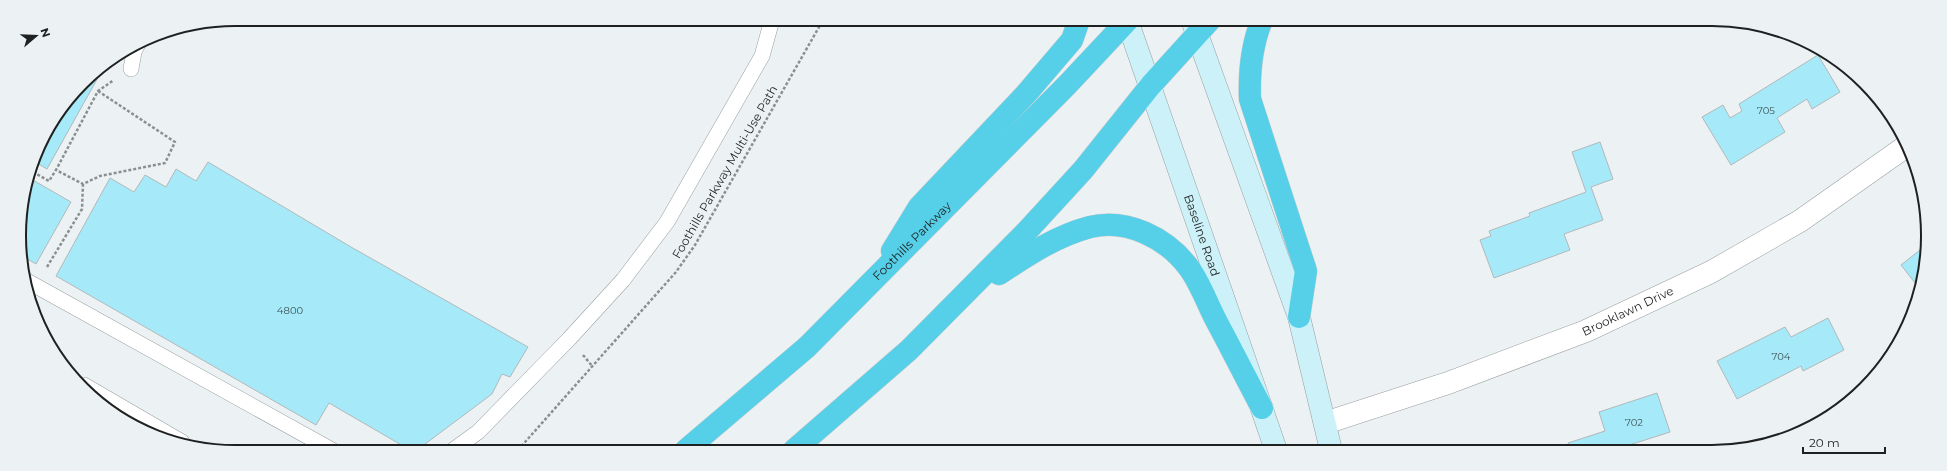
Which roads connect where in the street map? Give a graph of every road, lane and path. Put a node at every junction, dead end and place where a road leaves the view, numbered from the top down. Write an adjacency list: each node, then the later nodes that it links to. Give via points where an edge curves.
1 (770, 26): 27 (lane, via 762,56 668,222 623,280 569,339 478,432)
2 (820, 26): 28 (path, Foothills Parkway Multi-Use Path, via 688,256)
3 (1077, 26): 17 (highway, via 1072,40 1026,94 919,207)
4 (1122, 26): 17 (highway, Foothills Parkway)
5 (1130, 26): 11 (main road, Baseline Road)
6 (1199, 26): 11 (highway)
7 (1200, 26): 21 (main road)
8 (1260, 26): 21 (highway, via 1249,77 1250,98 1306,271)
9 (134, 53): 10 (lane)
10 (131, 69): 12 (path)
11 (1151, 85): 20 (highway, via 1083,170); 23 (main road, Baseline Road)
12 (98, 91): 14 (path); 16 (path, via 175,142 164,163 100,176)
13 (1902, 149): 24 (street, Brooklawn Drive, via 1800,221 1711,272 1586,331 1448,383)
14 (56, 170): 15 (path, via 50,181); 16 (path)
15 (35, 173)
16 (83, 184): 19 (path, via 82,209 42,276)
17 (874, 281): 29 (highway, Foothills Parkway, via 807,347)
18 (32, 284): 19 (lane)
19 (41, 289): 26 (lane)
20 (964, 296): 23 (highway, via 1040,247 1069,234 1109,225 1148,233 1170,248 1189,268); 30 (highway, via 909,350)
21 (1299, 317): 24 (main road)
22 (95, 392): 25 (lane)
23 (1262, 408): 31 (main road, Baseline Road)
24 (1325, 423): 32 (main road)
25 (170, 435)
26 (323, 445)
27 (460, 445)
28 (522, 445)
29 (692, 445)
30 (800, 445)
31 (1274, 445)
32 (1330, 445)

